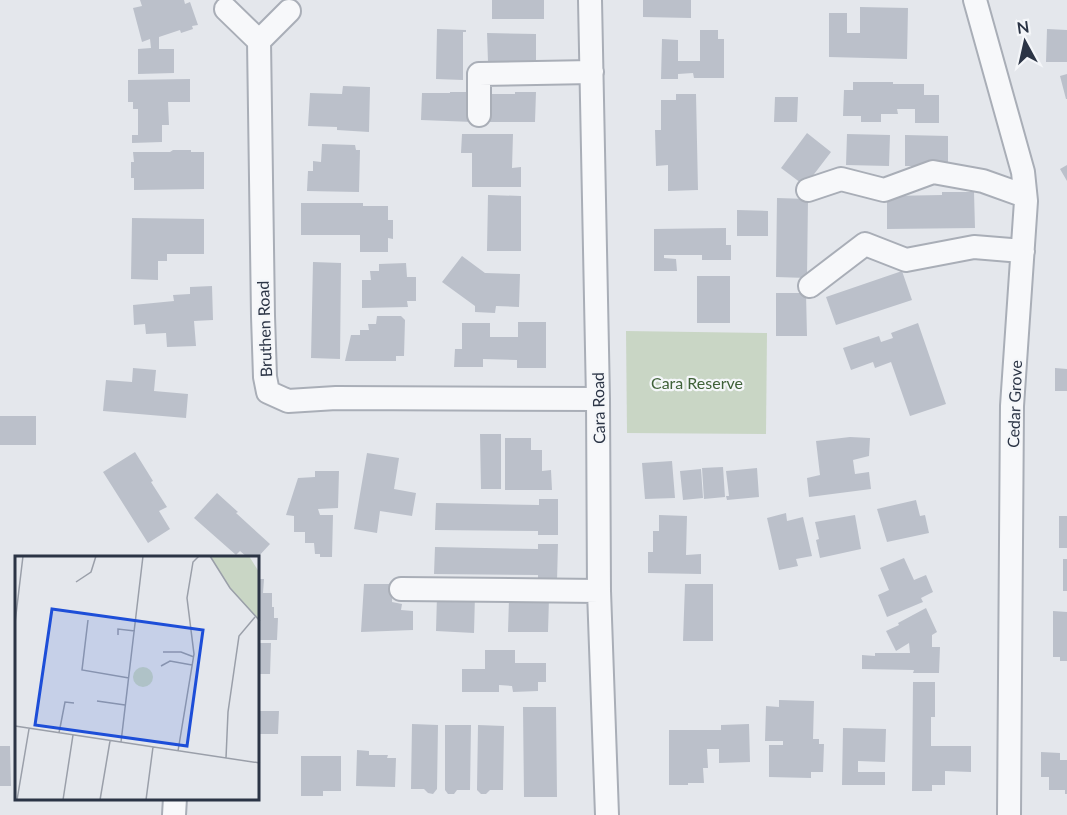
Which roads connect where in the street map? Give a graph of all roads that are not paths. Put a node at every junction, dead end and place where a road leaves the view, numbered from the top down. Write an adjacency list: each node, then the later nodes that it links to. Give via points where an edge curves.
1 (590, 0): 6 (street, Cara Road)
2 (975, 0): 9 (street, Cedar Grove, via 1023,172)
3 (226, 9): 5 (street)
4 (289, 11): 5 (street)
5 (259, 41): 12 (street, Bruthen Road, via 263,316 268,392 288,401)
6 (592, 72): 7 (street, via 479,74); 12 (street, Cara Road)
7 (479, 115)
8 (808, 190): 9 (street, via 841,179 884,190 933,172 983,181)
9 (1025, 196): 10 (street, Cedar Grove)
10 (1023, 251): 11 (street, via 974,247 906,260 865,244); 18 (street, Cedar Grove, via 1012,406)
11 (810, 286)
12 (598, 399): 14 (street, Cara Road)
13 (401, 589): 14 (street)
14 (599, 591): 17 (street, Cara Road)
15 (175, 800): 16 (street)
16 (174, 815)
17 (607, 815)
18 (1009, 815)

